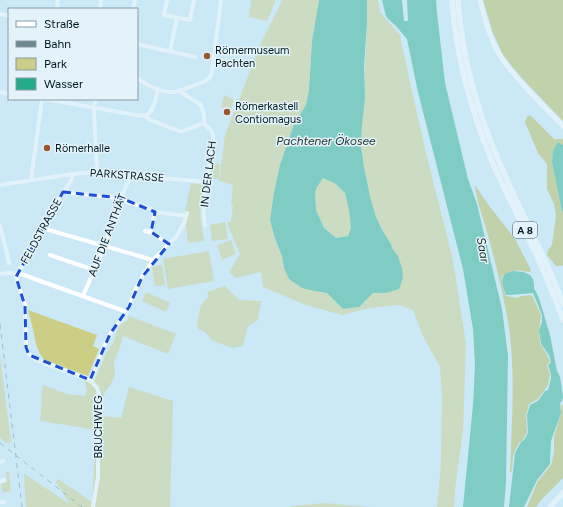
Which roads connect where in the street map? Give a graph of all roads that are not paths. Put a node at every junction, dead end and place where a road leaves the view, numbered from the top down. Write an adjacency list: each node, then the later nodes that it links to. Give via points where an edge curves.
1 (167, 0): 7 (street, via 164,15)
2 (194, 0): 7 (street, via 190,20)
3 (221, 0): 13 (street, via 212,76 204,82)
4 (452, 0): 20 (highway, A 8, via 462,69)
5 (458, 0): 20 (highway, A 8, via 461,31)
6 (480, 0): 21 (main road, via 490,35 501,56)
7 (177, 18): 9 (street)
8 (138, 44): 9 (street)
9 (170, 51): 10 (street)
10 (195, 57)
11 (138, 79): 12 (street)
12 (158, 89): 13 (street); 18 (street, via 151,111)
13 (179, 91): 19 (street, IN DER LACH, via 201,105)
14 (44, 100): 26 (street)
15 (50, 100): 17 (street)
16 (95, 100): 17 (street)
17 (94, 107): 18 (street); 23 (street)
18 (145, 116): 19 (street, via 179,131)
19 (204, 123): 27 (street, IN DER LACH, via 211,130 213,138)
20 (481, 126): 22 (highway, A 8)
21 (563, 126)
22 (487, 140): 46 (highway, A 8, via 549,268); 48 (highway, A 8, via 499,176 544,270)
23 (97, 172): 24 (street, PARKSTRASSE); 25 (street, PARKSTRASSE)
24 (72, 174): 26 (street, PARKSTRASSE); 29 (street, FELDSTRASSE, via 71,181)
25 (131, 175): 27 (street, PARKSTRASSE); 30 (street, AUF DIE ANTHÄT)
26 (30, 180): 28 (street, PARKSTRASSE)
27 (206, 182): 32 (street, IN DER LACH, via 203,208)
28 (0, 185)
29 (63, 192): 30 (street); 34 (street, FELDSTRASSE)
30 (120, 198): 31 (street); 38 (street, AUF DIE ANTHÄT)
31 (155, 212): 36 (street); 37 (street, via 186,214 180,230)
32 (205, 225)
33 (0, 226): 41 (street)
34 (42, 228): 38 (street); 43 (street, FELDSTRASSE)
35 (145, 231): 36 (street)
36 (151, 232): 37 (street)
37 (169, 244): 40 (street)
38 (104, 246): 40 (street); 42 (street, AUF DIE ANTHÄT)
39 (50, 255): 42 (street)
40 (153, 260): 47 (street, via 138,283)
41 (9, 264)
42 (94, 270): 45 (street, AUF DIE ANTHÄT)
43 (17, 273): 44 (street, FELDSTRASSE); 45 (street); 49 (street, BRUCHWEG, via 25,306 26,347 30,356)
44 (2, 274)
45 (83, 296): 47 (street)
46 (563, 304)
47 (127, 312): 49 (street, via 110,334)
48 (563, 320)
49 (90, 380): 51 (street, BRUCHWEG, via 97,388 100,398 98,477)
50 (563, 493): 52 (highway)
51 (93, 507)
52 (550, 507)

